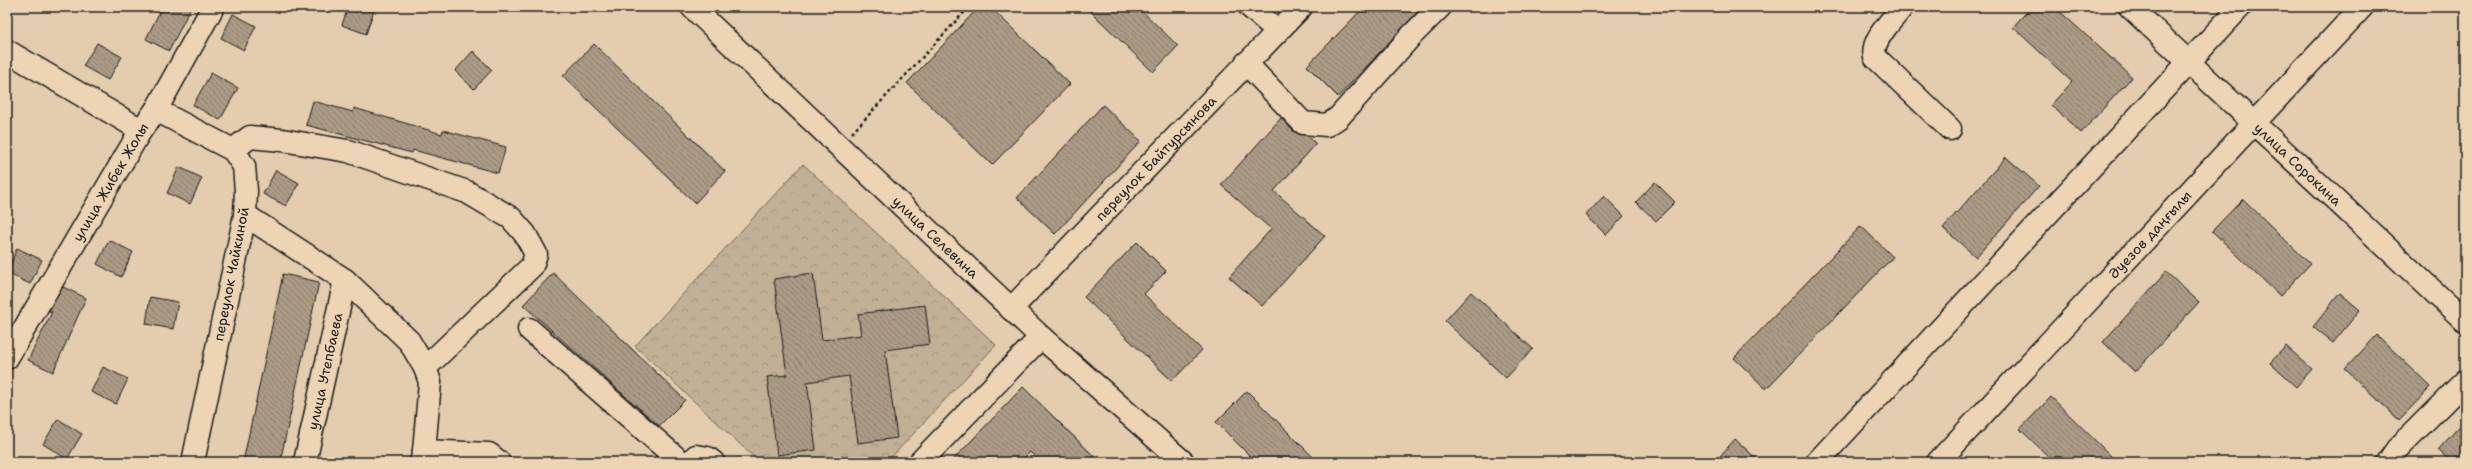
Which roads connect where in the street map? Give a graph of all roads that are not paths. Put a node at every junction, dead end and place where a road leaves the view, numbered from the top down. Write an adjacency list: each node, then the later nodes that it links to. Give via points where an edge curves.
1 (213, 7): 14 (street, улица Жибек Жолы)
2 (692, 7): 21 (street, улица Селевина)
3 (1250, 7): 10 (street)
4 (1300, 7): 10 (street, переулок Байтурсынова)
5 (1440, 7): 13 (street, via 1338,118 1327,125 1303,123)
6 (1902, 7): 16 (street, via 1878,38 1875,57)
7 (2130, 7): 12 (street, улица Сорокина)
8 (2240, 7): 12 (street)
9 (2362, 7): 15 (street, Әуезов даңғылы)
10 (1278, 31): 13 (street, переулок Байтурсынова)
11 (7, 52): 17 (street)
12 (2189, 62): 15 (street, улица Сорокина); 38 (street)
13 (1246, 63): 21 (street, переулок Байтурсынова)
14 (156, 110): 17 (street, улица Жибек Жолы); 18 (street, переулок Чайкиной)
15 (2253, 122): 22 (street, улица Сорокина); 39 (street, Әуезов даңғылы)
16 (1950, 129)
17 (141, 130): 25 (street, улица Жибек Жолы)
18 (233, 150): 19 (street, переулок Чайкиной, via 244,166); 26 (street, via 250,137 348,151 467,192 511,218 525,234 536,254 532,266)
19 (245, 215): 20 (street); 30 (street, переулок Чайкиной)
20 (345, 280): 26 (street, via 408,341); 31 (street, улица Утепбаева)
21 (1011, 309): 24 (street, улица Селевина)
22 (2465, 321)
23 (530, 329): 33 (street)
24 (1041, 337): 36 (street); 37 (street, улица Селевина)
25 (7, 358)
26 (426, 368): 28 (street, via 430,382)
27 (2465, 381): 29 (street)
28 (423, 457): 32 (street, via 490,454)
29 (2399, 458)
30 (193, 462)
31 (305, 462)
32 (499, 462)
33 (681, 462)
34 (690, 462): 35 (street, via 696,456 708,458)
35 (713, 462)
36 (920, 462)
37 (1183, 462)
38 (1817, 462)
39 (1938, 462)

